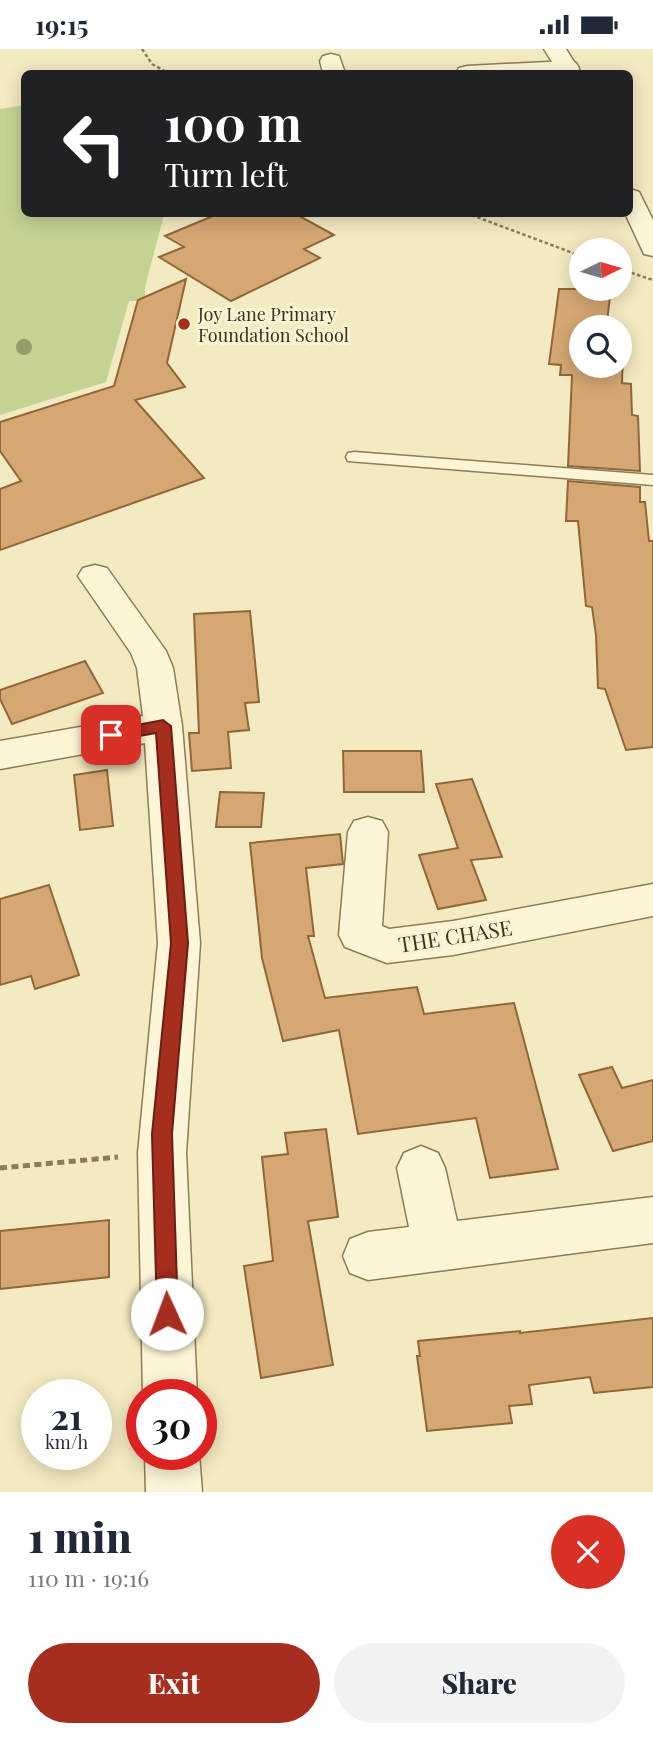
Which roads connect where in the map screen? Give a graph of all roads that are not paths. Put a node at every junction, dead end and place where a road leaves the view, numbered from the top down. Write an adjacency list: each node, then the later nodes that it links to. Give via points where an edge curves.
1 (564, 63): 2 (street)
2 (496, 70)
3 (633, 204): 4 (street)
4 (653, 248)
5 (354, 457): 6 (lane)
6 (653, 479)
7 (94, 576): 8 (street, via 148,651)
8 (163, 726): 9 (street); 16 (street, via 179,943 162,1153)
9 (0, 755)
10 (368, 832): 11 (street, THE CHASE, via 360,935 387,946)
11 (653, 899)
12 (421, 1168): 14 (street)
13 (653, 1220): 14 (street)
14 (438, 1247): 15 (street)
15 (368, 1256)
16 (169, 1379)
17 (173, 1470): 18 (street)
18 (174, 1492)

